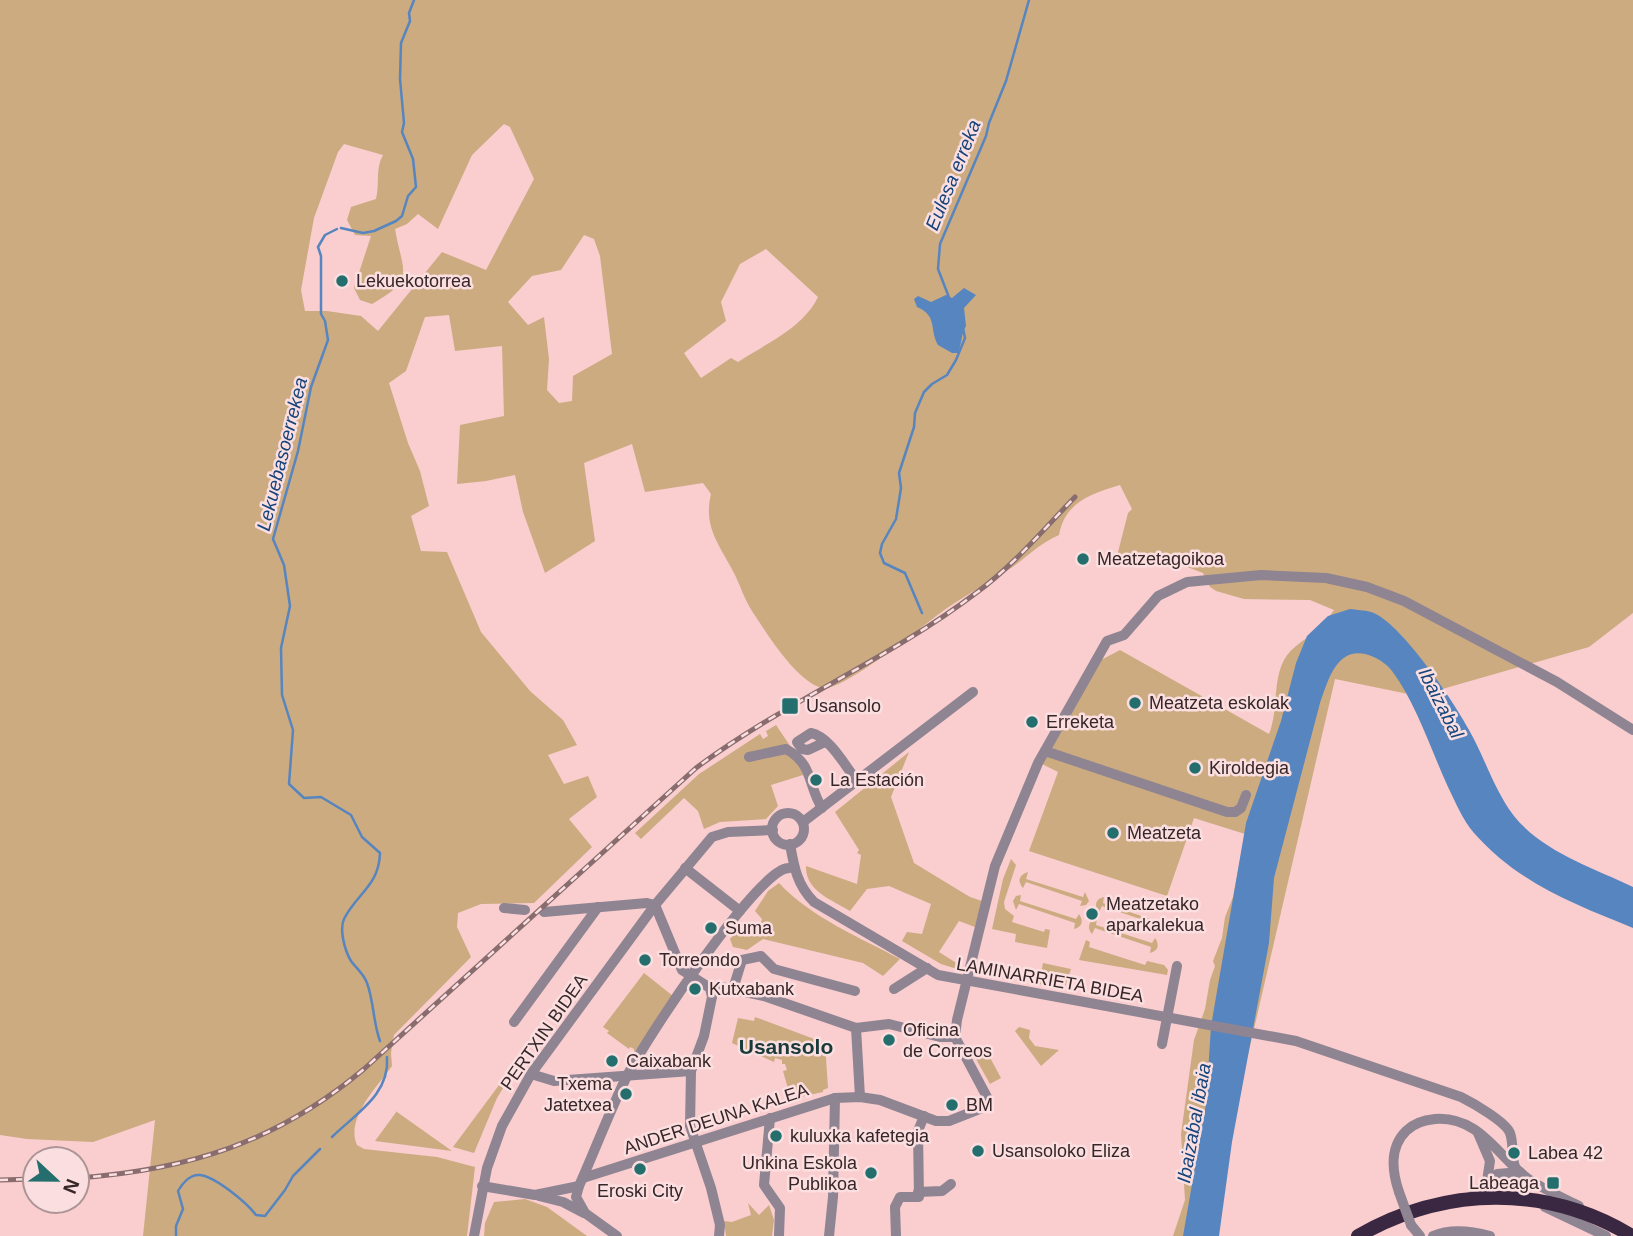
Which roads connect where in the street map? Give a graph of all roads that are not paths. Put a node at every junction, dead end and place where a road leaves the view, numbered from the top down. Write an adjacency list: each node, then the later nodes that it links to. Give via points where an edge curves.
1 (973, 692): 6 (street)
2 (1633, 730): 4 (street, via 1557,682 1404,601 1326,578 1261,575 1187,582 1158,596 1124,635 1107,641)
3 (825, 742): 6 (street)
4 (1045, 751): 7 (street, via 1227,812 1241,808); 23 (street, via 995,866)
5 (750, 757): 8 (street, via 786,748 807,767)
6 (857, 781): 8 (street)
7 (1246, 794)
8 (822, 808): 9 (street)
9 (803, 822): 10 (street, via 792,813 782,814); 11 (street, via 802,836)
10 (773, 830): 11 (street, via 780,842); 13 (street, PERTXIN BIDEA, via 712,837)
11 (790, 844): 12 (street, LAMINARRIETA BIDEA)
12 (794, 867): 18 (street, via 779,872); 21 (street, LAMINARRIETA BIDEA, via 803,891 814,902)
13 (685, 868): 14 (street, PERTXIN BIDEA); 18 (street)
14 (651, 904): 15 (street); 22 (street, via 682,970); 34 (street, PERTXIN BIDEA)
15 (598, 907): 19 (street); 29 (street, PERTXIN BIDEA)
16 (504, 908): 17 (street)
17 (525, 910)
18 (740, 911): 22 (street)
19 (544, 912)
20 (1177, 966): 28 (street)
21 (927, 968): 23 (street, LAMINARRIETA BIDEA, via 954,980); 26 (street)
22 (691, 977): 24 (street); 35 (street)
23 (967, 979): 28 (street, LAMINARRIETA BIDEA); 31 (street)
24 (710, 988): 25 (street); 33 (street, via 704,1036)
25 (733, 989): 27 (street, via 742,960 761,956 774,969); 30 (street)
26 (894, 989)
27 (855, 991)
28 (1168, 1017): 32 (street); 42 (street, LAMINARRIETA BIDEA, via 1321,1048 1461,1097 1500,1124)
29 (514, 1022)
30 (856, 1028): 31 (street, via 889,1024); 36 (street)
31 (955, 1037): 38 (street, ANDER DEUNA KALEA, via 986,1103 949,1121)
32 (1162, 1044)
33 (691, 1071): 35 (street); 41 (street, via 690,1126)
34 (531, 1074): 35 (street, via 554,1081); 48 (street, PERTXIN BIDEA, via 502,1126)
35 (627, 1076): 46 (street)
36 (860, 1097): 37 (street, ANDER DEUNA KALEA); 38 (street, ANDER DEUNA KALEA)
37 (835, 1098): 39 (street, ANDER DEUNA KALEA); 63 (street)
38 (924, 1116): 50 (street, via 918,1131)
39 (770, 1118): 41 (street, ANDER DEUNA KALEA); 62 (street, via 764,1185 780,1209)
40 (1476, 1130): 42 (street); 43 (street); 57 (street, bridge, via 1440,1118 1427,1119 1413,1124 1396,1144 1395,1179)
41 (695, 1142): 46 (street, ANDER DEUNA KALEA); 61 (street, via 711,1188)
42 (1503, 1145): 43 (street); 44 (street)
43 (1490, 1161): 45 (street)
44 (1517, 1169): 45 (street); 56 (street)
45 (1487, 1181): 52 (street)
46 (581, 1182): 49 (street, ANDER DEUNA KALEA); 55 (street, via 576,1197)
47 (951, 1184): 50 (street, via 942,1191)
48 (482, 1186): 51 (street); 59 (street, PERTXIN BIDEA)
49 (548, 1192): 51 (street, ANDER DEUNA KALEA); 55 (street)
50 (918, 1194): 64 (street, via 900,1197 895,1207)
51 (536, 1195): 55 (street)
52 (1471, 1197): 53 (highway); 65 (highway, via 1409,1211)
53 (1521, 1199): 54 (highway); 56 (highway, via 1554,1203)
54 (1545, 1207): 69 (street); 70 (highway)
55 (582, 1211): 60 (street)
56 (1600, 1219): 71 (highway)
57 (1412, 1231): 66 (street)
58 (1454, 1234): 67 (street, via 1447,1231); 68 (street, via 1472,1231)
59 (474, 1236)
60 (617, 1236)
61 (719, 1236)
62 (779, 1236)
63 (829, 1236)
64 (896, 1236)
65 (1358, 1236)
66 (1420, 1236)
67 (1433, 1236)
68 (1490, 1236)
69 (1606, 1236)
70 (1617, 1236)
71 (1632, 1236)

